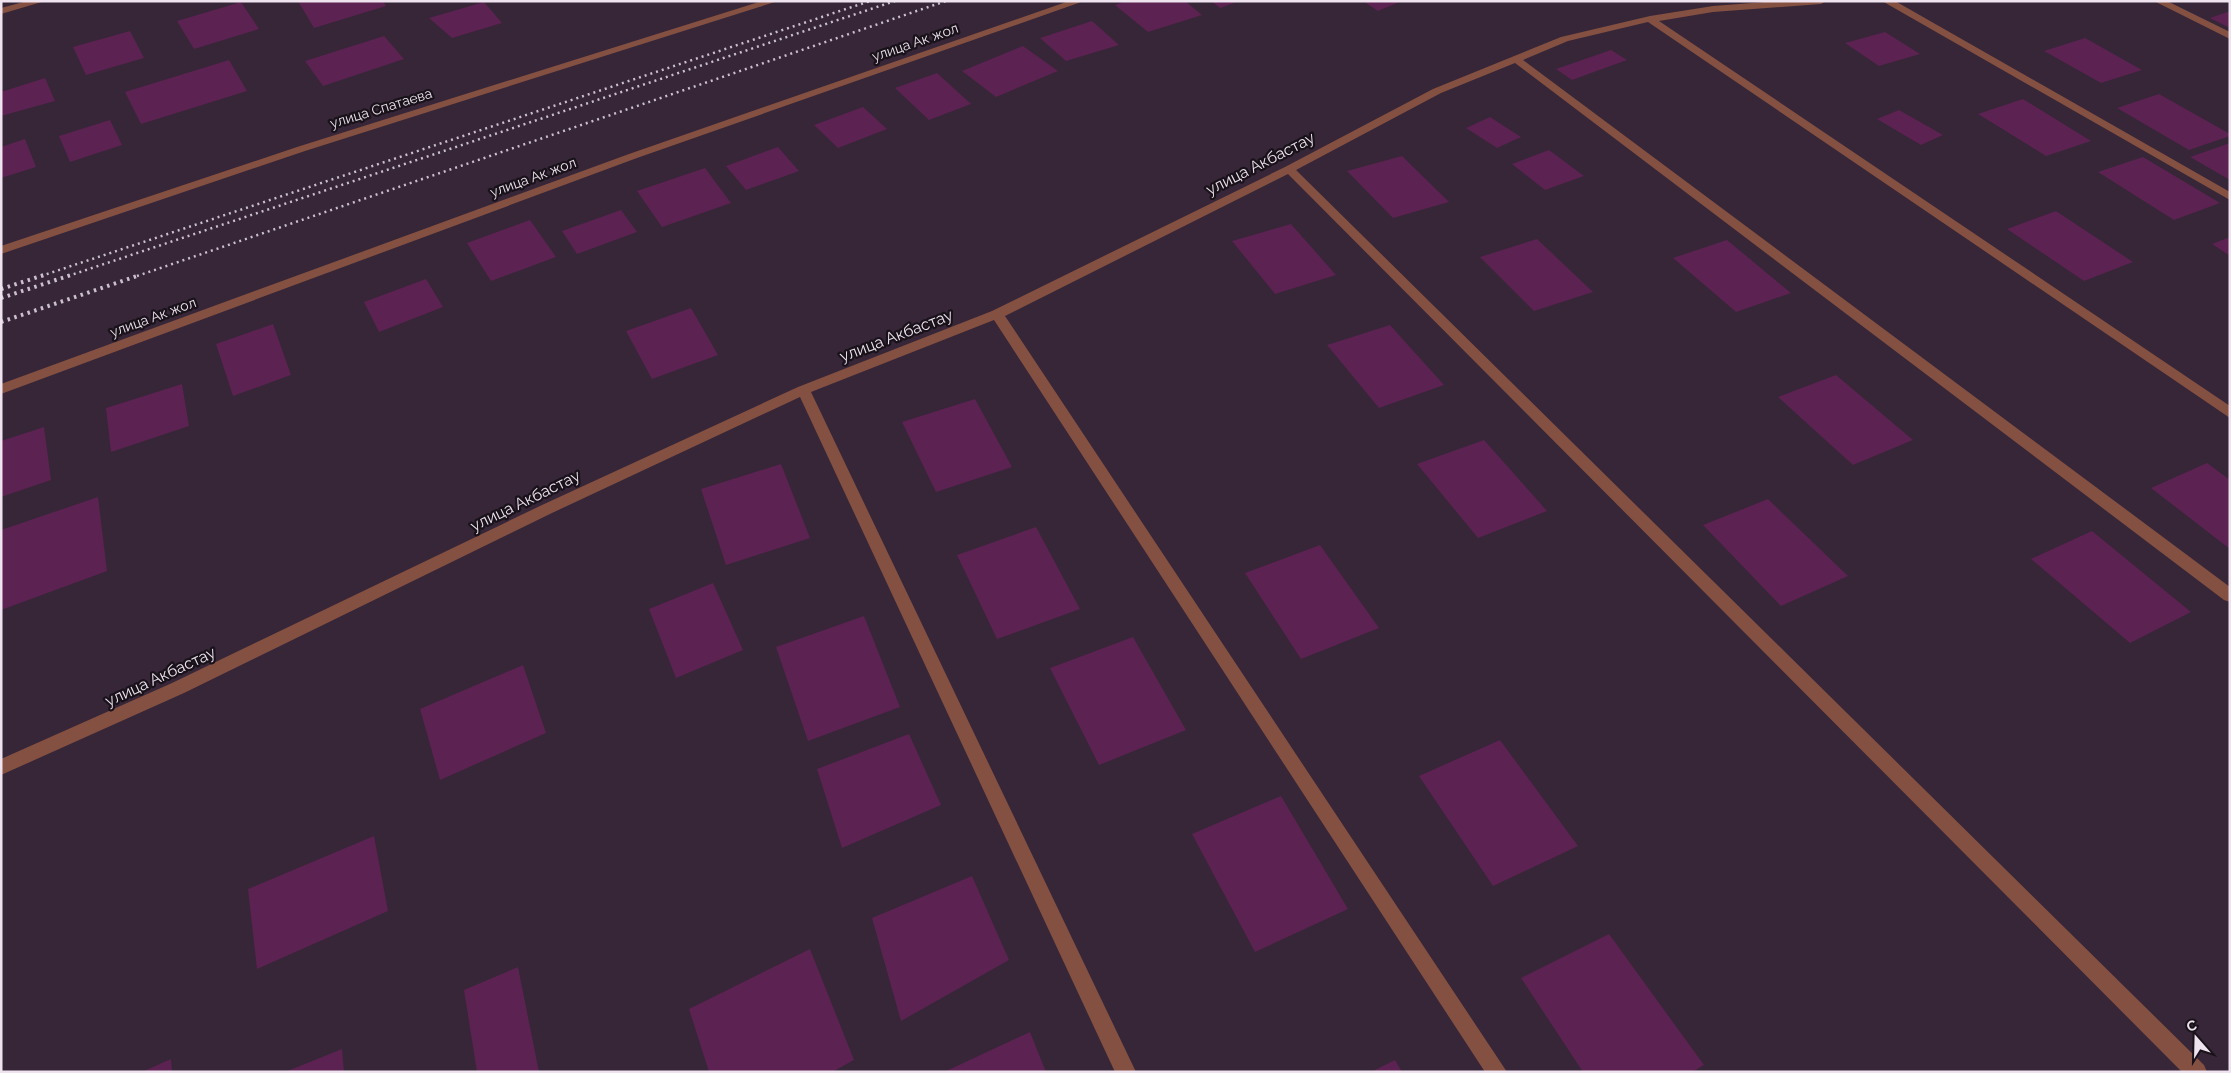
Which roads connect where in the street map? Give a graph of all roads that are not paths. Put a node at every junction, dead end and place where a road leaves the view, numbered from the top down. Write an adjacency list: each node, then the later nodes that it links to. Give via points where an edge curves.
1 (40, 1): 7 (street)
2 (773, 1): 13 (street, улица Спатаева, via 300,149)
3 (1079, 1): 15 (street, улица Ак жол, via 633,156)
4 (1821, 1): 8 (street, улица Акбастау, via 1713,9)
5 (1887, 1): 12 (street)
6 (2159, 1): 9 (street)
7 (1, 11)
8 (1650, 19): 10 (street, улица Акбастау, via 1564,39); 17 (street)
9 (2230, 36)
10 (1516, 59): 11 (street, улица Акбастау, via 1437,91); 18 (street)
11 (1289, 169): 14 (street, улица Акбастау); 22 (street)
12 (2230, 197)
13 (1, 250)
14 (997, 314): 16 (street, улица Акбастау); 21 (street)
15 (1, 389)
16 (803, 390): 19 (street, улица Акбастау, via 547,509 178,688); 20 (street)
17 (2230, 413)
18 (2230, 596)
19 (1, 767)
20 (1126, 1072)
21 (1497, 1072)
22 (2198, 1072)

